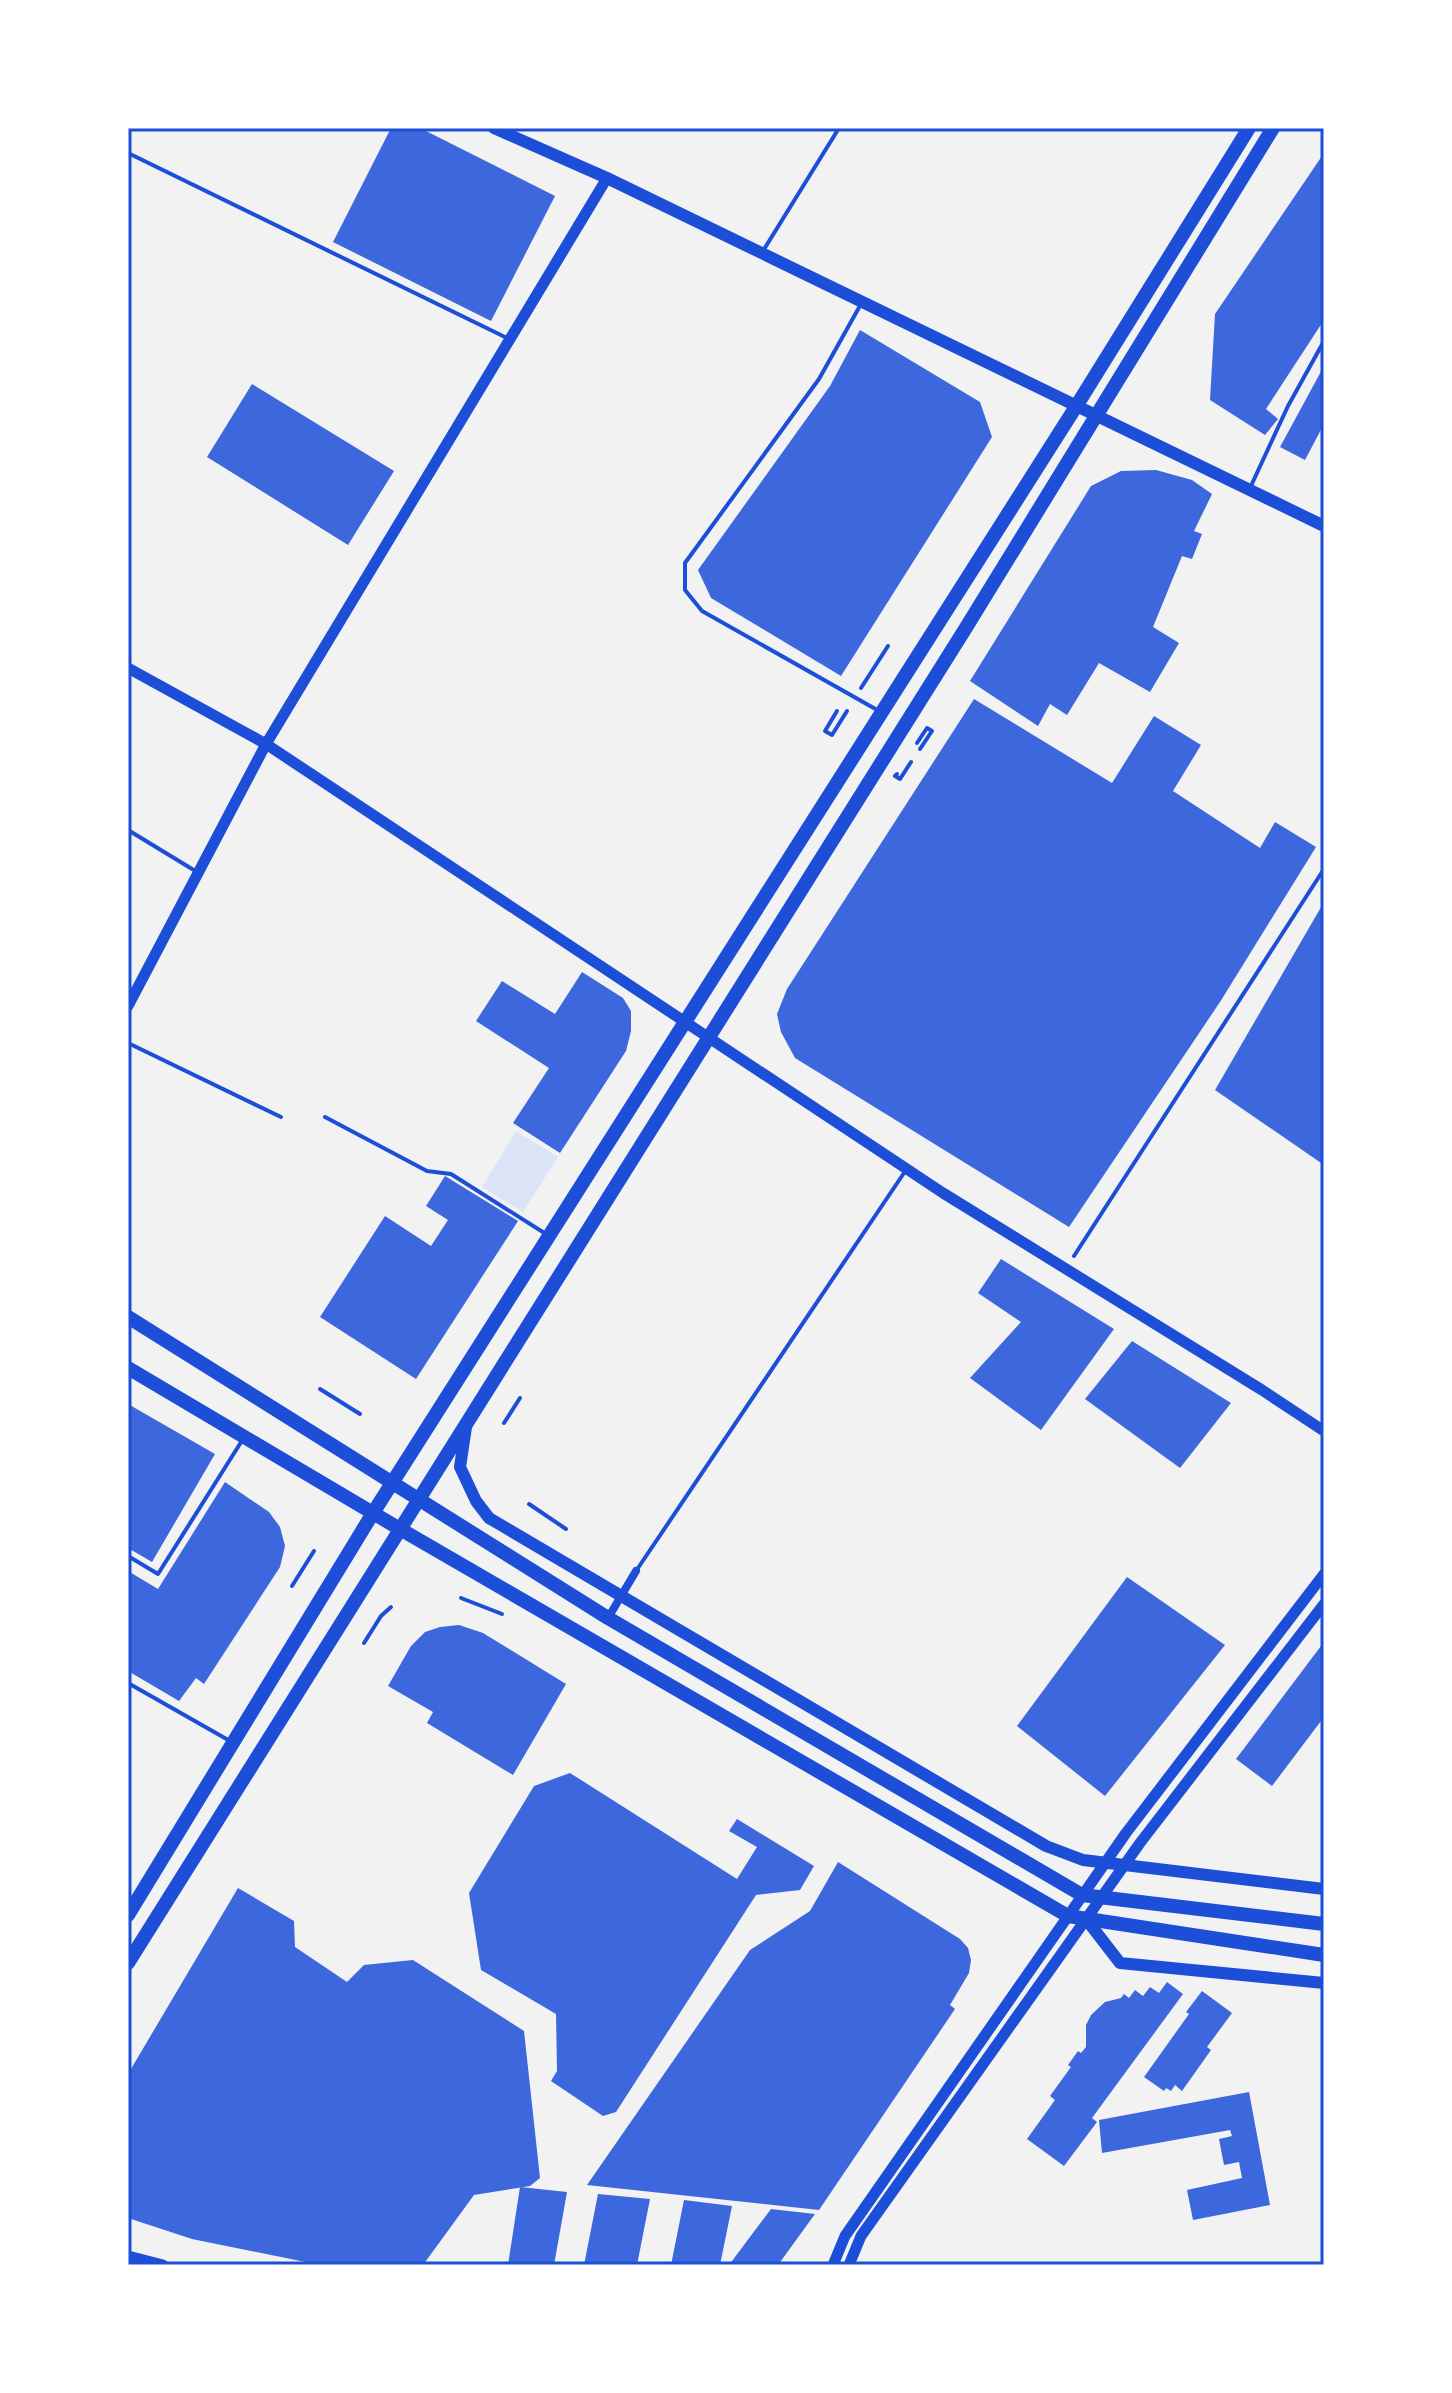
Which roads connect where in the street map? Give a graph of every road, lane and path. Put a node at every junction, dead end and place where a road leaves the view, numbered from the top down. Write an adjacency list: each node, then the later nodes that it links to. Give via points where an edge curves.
1 (494, 128): 6 (main road)
2 (839, 128): 7 (lane)
3 (1249, 128): 11 (main road)
4 (1273, 128): 12 (main road)
5 (128, 153): 9 (lane)
6 (607, 178): 7 (main road); 9 (street)
7 (761, 253): 8 (main road)
8 (862, 302): 11 (main road); 20 (lane, via 819,379 685,563 685,590 702,611)
9 (510, 339): 21 (street)
10 (1324, 341): 13 (lane)
11 (1077, 405): 12 (main road); 20 (main road)
12 (1096, 415): 13 (main road); 29 (main road)
13 (1249, 490): 14 (main road)
14 (1324, 526)
15 (888, 646): 17 (path)
16 (128, 668): 21 (street)
17 (861, 689)
18 (837, 711): 19 (path, via 825,731 832,735)
19 (847, 711)
20 (881, 712): 28 (main road)
21 (266, 744): 26 (street); 28 (street)
22 (920, 749): 23 (path, via 932,731 927,728 895,776 900,779)
23 (911, 762)
24 (128, 830): 26 (lane)
25 (1324, 869): 35 (path)
26 (197, 872): 27 (street)
27 (128, 1006)
28 (684, 1020): 29 (street); 34 (main road)
29 (709, 1037): 33 (street); 41 (main road)
30 (128, 1043): 31 (lane)
31 (281, 1117)
32 (325, 1117): 34 (lane, via 427,1171 451,1174)
33 (907, 1168): 35 (street); 53 (lane)
34 (548, 1235): 45 (main road)
35 (1066, 1269): 43 (street)
36 (128, 1317): 45 (main road)
37 (128, 1368): 44 (main road)
38 (320, 1389): 40 (path)
39 (520, 1398): 42 (path)
40 (360, 1414)
41 (467, 1423): 46 (main road); 56 (main road, via 460,1467 489,1518)
42 (504, 1423)
43 (1324, 1431)
44 (244, 1437): 48 (main road); 52 (lane, via 158,1574)
45 (393, 1482): 46 (main road); 48 (main road)
46 (419, 1499): 49 (main road); 61 (main road)
47 (529, 1504): 50 (path)
48 (373, 1513): 49 (main road); 64 (main road)
49 (400, 1529): 71 (main road); 75 (main road)
50 (566, 1529)
51 (314, 1551): 55 (path)
52 (128, 1556)
53 (636, 1571): 56 (street)
54 (1324, 1574): 65 (street)
55 (292, 1586)
56 (621, 1596): 61 (street); 65 (main road, via 1046,1846)
57 (461, 1598): 60 (path)
58 (1324, 1604): 66 (street)
59 (391, 1607): 62 (path)
60 (502, 1614)
61 (608, 1618): 68 (main road)
62 (364, 1643)
63 (128, 1683): 64 (lane)
64 (233, 1743): 70 (main road)
65 (1105, 1862): 66 (main road); 68 (street)
66 (1125, 1865): 67 (main road); 69 (street)
67 (1324, 1889)
68 (1082, 1895): 69 (main road); 71 (street)
69 (1102, 1898): 72 (street); 73 (main road)
70 (128, 1915)
71 (1068, 1916): 72 (main road); 79 (street, via 845,2236)
72 (1086, 1919): 74 (main road); 76 (main road, via 1120,1963); 80 (street, via 861,2236)
73 (1324, 1924)
74 (1324, 1955)
75 (128, 1963)
76 (1324, 1983)
77 (128, 2256): 78 (street)
78 (163, 2265)
79 (833, 2265)
80 (849, 2265)

